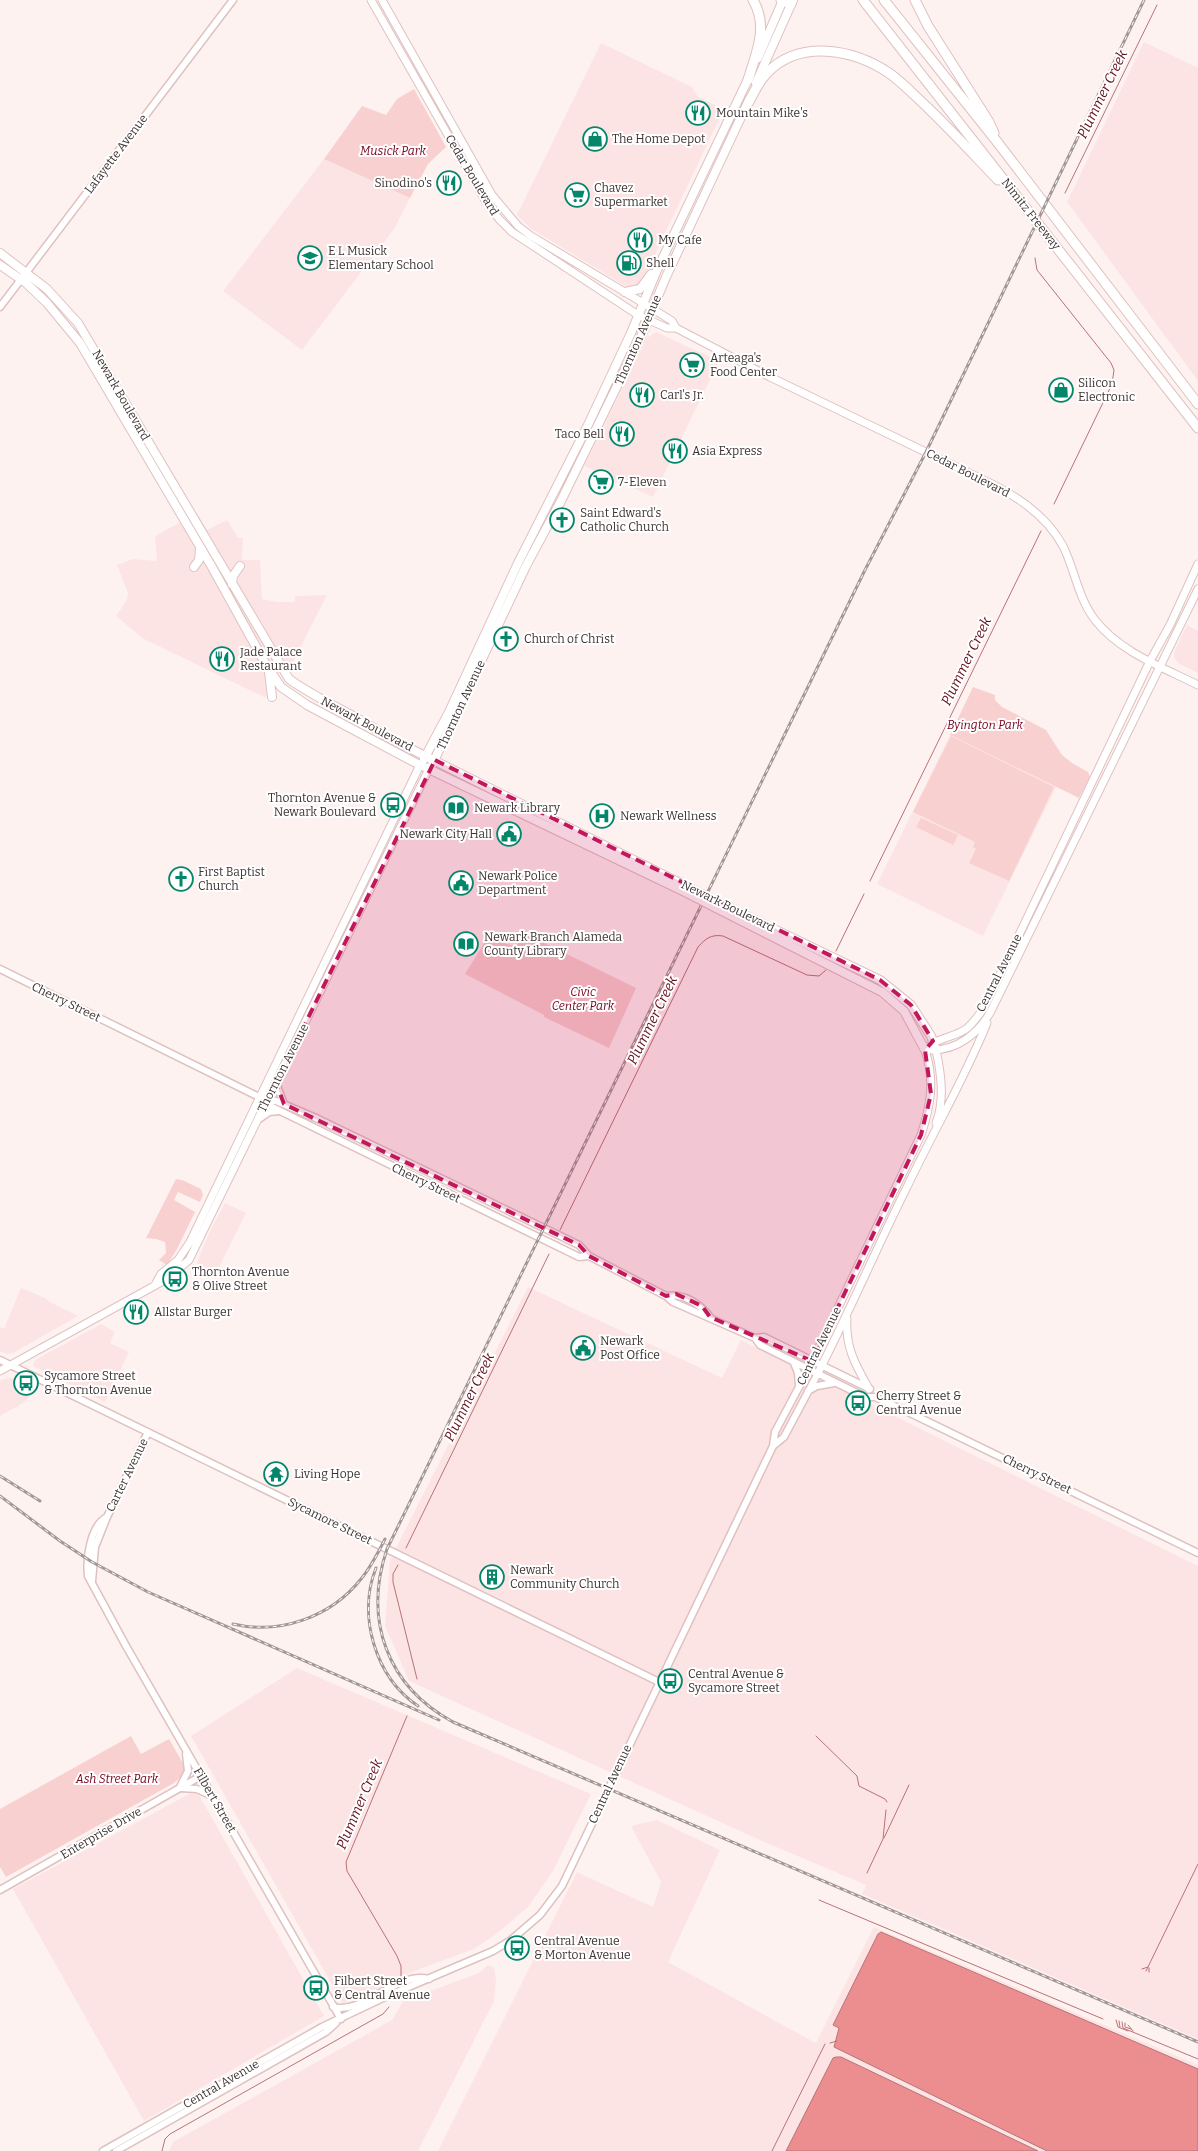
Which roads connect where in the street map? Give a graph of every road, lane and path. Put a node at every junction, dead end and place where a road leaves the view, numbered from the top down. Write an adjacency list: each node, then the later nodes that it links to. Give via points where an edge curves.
1 (233, 0): 16 (street, Lafayette Avenue)
2 (371, 0): 22 (main road, Cedar Boulevard, via 499,219 512,232)
3 (382, 0): 18 (main road, Cedar Boulevard, via 492,195 506,213 531,236)
4 (753, 0): 9 (highway, via 762,31)
5 (862, 0): 12 (highway, Nimitz Freeway)
6 (884, 0): 11 (highway, Nimitz Freeway)
7 (915, 0): 11 (highway, via 928,26 990,122)
8 (786, 1): 9 (main road, Thornton Avenue); 10 (main road, Thornton Avenue)
9 (748, 80): 15 (main road, Thornton Avenue)
10 (749, 102): 12 (highway, via 767,73 793,55 827,51 861,59 890,74 915,95); 21 (main road, Thornton Avenue)
11 (998, 143): 25 (highway, Nimitz Freeway)
12 (1042, 228): 26 (highway, Nimitz Freeway)
13 (0, 253): 16 (main road, Newark Boulevard)
14 (0, 265): 17 (main road, Newark Boulevard)
15 (657, 270): 18 (main road, via 640,289); 19 (main road, Thornton Avenue)
16 (27, 272): 17 (street, Lafayette Avenue); 31 (main road, Newark Boulevard, via 78,323)
17 (21, 280): 20 (street, Lafayette Avenue); 27 (main road, Newark Boulevard, via 47,303 80,343)
18 (625, 292): 19 (main road, Cedar Boulevard)
19 (644, 303): 21 (main road, Cedar Boulevard); 22 (main road, Thornton Avenue)
20 (0, 307)
21 (652, 309): 23 (main road, Thornton Avenue); 24 (main road, Cedar Boulevard, via 672,321)
22 (638, 315): 23 (main road, Cedar Boulevard); 38 (main road, Thornton Avenue, via 587,427)
23 (648, 319): 24 (main road, Cedar Boulevard, via 667,328); 39 (main road, Thornton Avenue)
24 (676, 328): 33 (main road, Cedar Boulevard, via 1022,501 1046,523 1063,546 1079,590 1095,620 1124,648)
25 (1198, 404)
26 (1198, 428)
27 (200, 546): 30 (main road, via 200,556); 35 (main road, Newark Boulevard)
28 (1198, 564): 33 (main road, Central Avenue)
29 (240, 566): 31 (main road)
30 (194, 567)
31 (232, 584): 38 (main road, Newark Boulevard, via 289,679)
32 (1198, 589): 34 (main road, Central Avenue)
33 (1150, 661): 34 (main road, Cedar Boulevard); 46 (main road, Central Avenue, via 984,1008 968,1028)
34 (1159, 666): 36 (main road, Cedar Boulevard); 45 (main road, Central Avenue)
35 (268, 667): 37 (main road); 40 (main road, Newark Boulevard, via 281,687 307,705)
36 (1198, 685)
37 (272, 697)
38 (426, 756): 39 (main road, Newark Boulevard); 40 (main road, Thornton Avenue)
39 (435, 760): 41 (main road, Thornton Avenue); 42 (main road, Newark Boulevard)
40 (420, 765): 41 (main road, Newark Boulevard); 50 (main road, Thornton Avenue)
41 (430, 769): 42 (main road, Newark Boulevard); 49 (main road, Thornton Avenue)
42 (690, 891): 43 (main road, Newark Boulevard, bridge)
43 (717, 905): 46 (main road, Newark Boulevard, via 880,980 911,1005); 47 (main road, Newark Boulevard, via 882,992 904,1012)
44 (0, 969): 50 (street, Cherry Street)
45 (991, 1011): 48 (main road, Central Avenue, via 974,1034); 57 (main road)
46 (934, 1041): 47 (main road, Central Avenue); 48 (main road, Newark Boulevard)
47 (925, 1050): 48 (main road, Central Avenue); 58 (main road, Central Avenue, via 932,1079 929,1111 922,1135)
48 (936, 1050): 57 (main road, Newark Boulevard, via 941,1097)
49 (276, 1083): 51 (main road, Thornton Avenue); 52 (street)
50 (259, 1096): 51 (street, Cherry Street); 61 (main road, Thornton Avenue, via 190,1242)
51 (267, 1101): 52 (street, Cherry Street); 53 (street, Cherry Street); 54 (main road, Thornton Avenue)
52 (284, 1104): 55 (street, Cherry Street)
53 (281, 1111): 54 (street, via 268,1112); 56 (street, Cherry Street)
54 (258, 1119): 61 (main road, Thornton Avenue, via 189,1260 172,1275)
55 (333, 1126): 56 (street); 60 (street, Cherry Street, via 579,1246)
56 (330, 1134): 60 (street, Cherry Street, via 579,1257)
57 (929, 1142): 59 (main road, Central Avenue)
58 (904, 1172): 59 (main road); 65 (main road, Central Avenue)
59 (912, 1175): 62 (main road, Central Avenue)
60 (589, 1256): 63 (street, Cherry Street, via 666,1296 676,1294 702,1306 710,1317)
61 (156, 1283): 67 (main road, Thornton Avenue)
62 (848, 1314): 68 (main road, Central Avenue); 74 (main road, via 848,1345)
63 (756, 1338): 65 (street, Cherry Street, via 764,1337); 66 (street, Cherry Street, via 760,1346)
64 (0, 1360): 67 (street, Sycamore Street)
65 (812, 1361): 68 (street, Cherry Street); 69 (main road, Central Avenue)
66 (793, 1362): 69 (street, Cherry Street); 73 (street)
67 (11, 1366): 70 (main road, Thornton Avenue); 77 (street, Sycamore Street)
68 (822, 1366): 71 (main road, Central Avenue); 74 (street, Cherry Street)
69 (808, 1370): 71 (street, Cherry Street); 73 (street, Central Avenue)
70 (0, 1371)
71 (817, 1375): 72 (street, Cherry Street); 75 (street, Central Avenue)
72 (835, 1383): 75 (street, via 817,1386); 76 (street, Cherry Street, via 865,1397)
73 (799, 1386): 78 (street, Central Avenue, via 775,1432)
74 (870, 1389): 76 (street)
75 (807, 1392): 78 (street, Central Avenue, via 784,1437)
76 (875, 1397): 79 (street, Cherry Street)
77 (148, 1432): 80 (street, Carter Avenue); 81 (street, Sycamore Street)
78 (773, 1446): 81 (street, Central Avenue)
79 (1198, 1553)
80 (89, 1560): 82 (street, Filbert Street, via 97,1595)
81 (661, 1683): 87 (street, Central Avenue, via 552,1902 509,1941)
82 (186, 1750): 83 (street, Filbert Street); 84 (street, via 188,1772)
83 (201, 1776): 84 (street, Enterprise Drive); 85 (street, Filbert Street)
84 (179, 1788): 85 (street, via 196,1789); 86 (street, Enterprise Drive)
85 (212, 1796): 88 (street, Filbert Street)
86 (0, 1890)
87 (430, 1979): 88 (street, via 410,1980 346,2009); 89 (street, Central Avenue)
88 (333, 2007): 89 (street, Filbert Street)
89 (341, 2019): 90 (street, Central Avenue); 91 (street, Central Avenue, via 326,2032)
90 (103, 2151)
91 (116, 2151)

